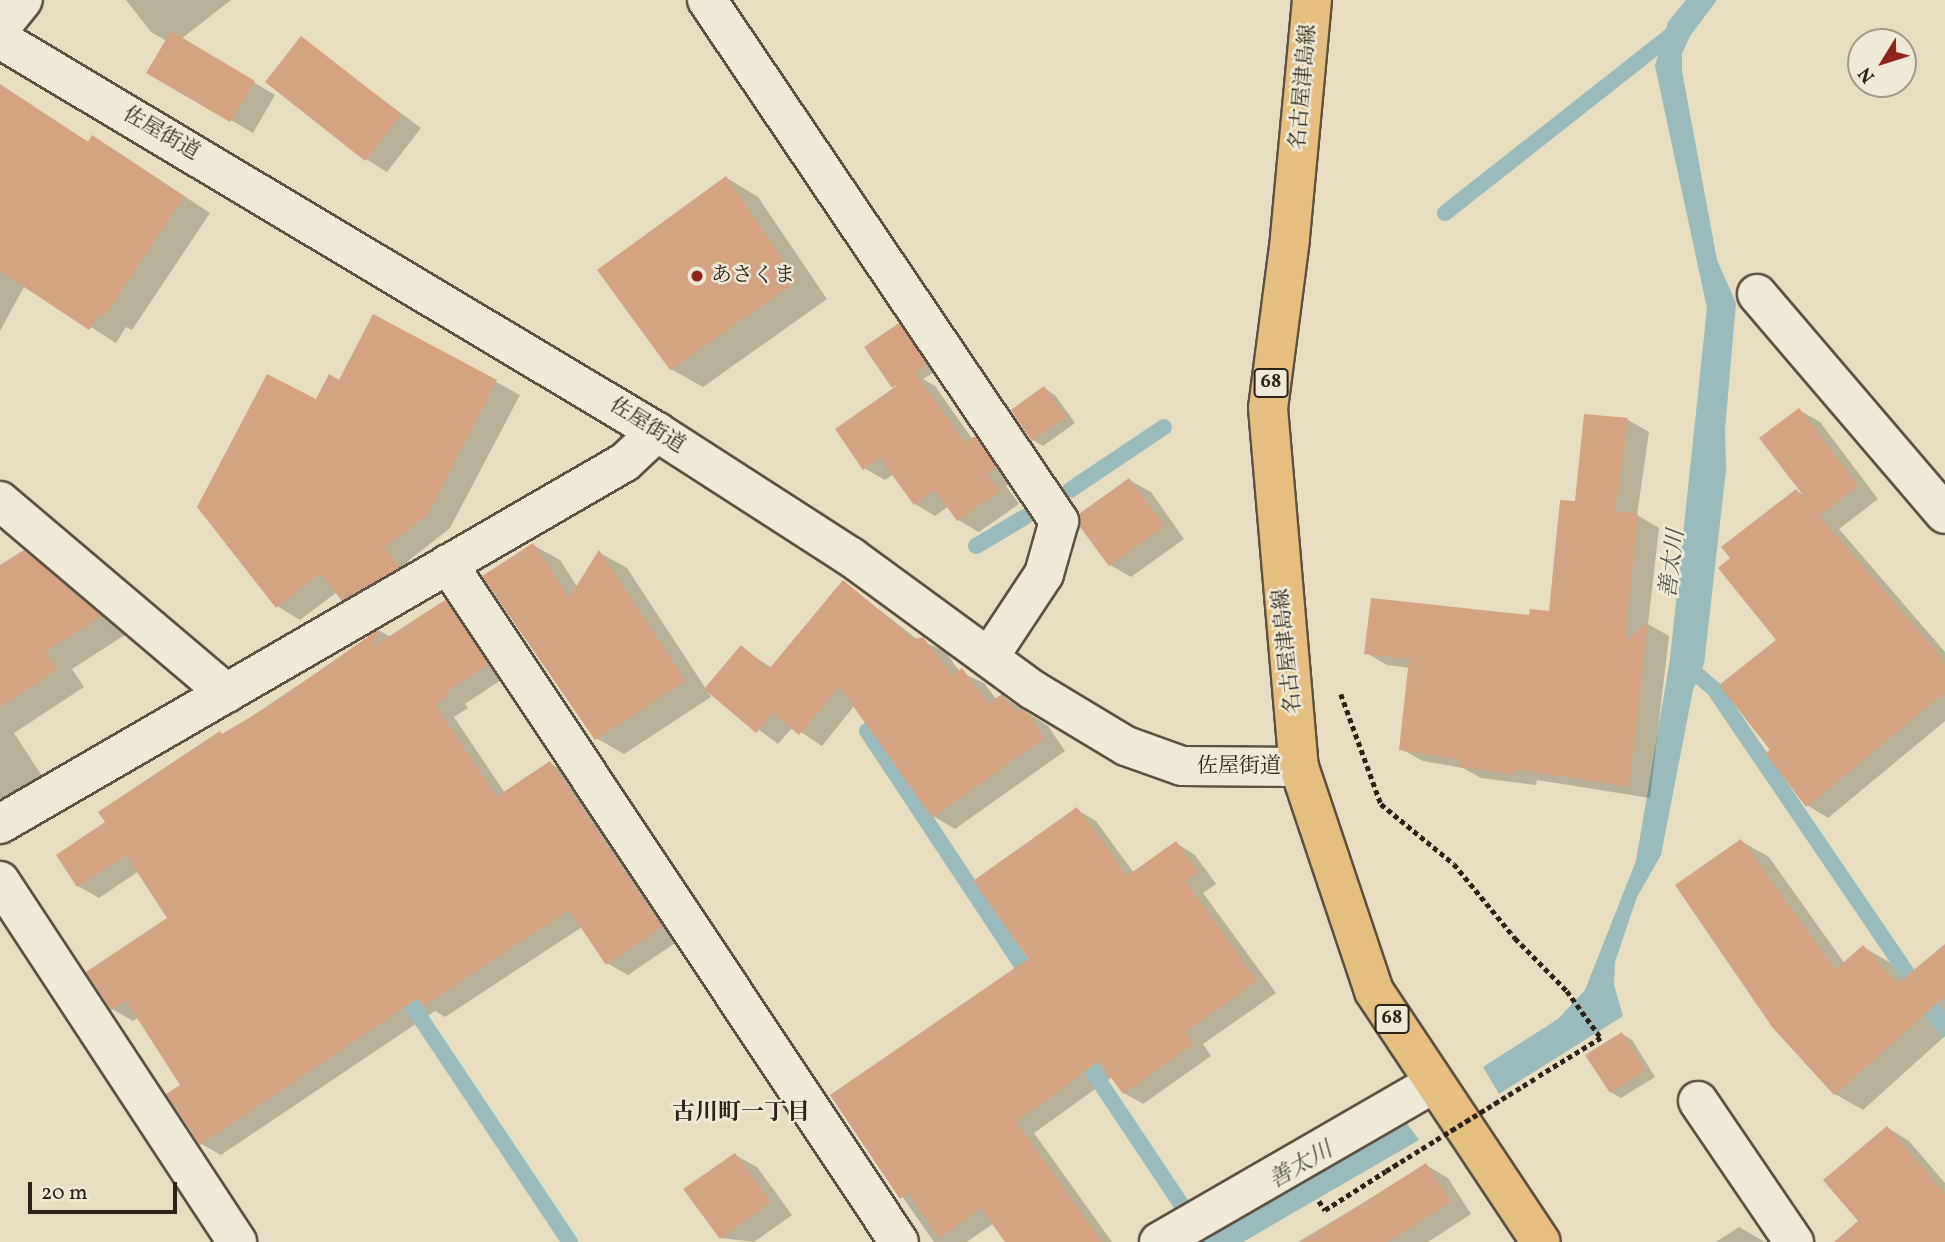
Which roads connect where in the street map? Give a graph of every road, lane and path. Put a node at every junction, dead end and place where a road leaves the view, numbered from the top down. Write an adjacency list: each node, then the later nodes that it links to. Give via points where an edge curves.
1 (23, 0): 4 (street)
2 (707, 0): 11 (street, via 1059,521 1044,575)
3 (1312, 0): 12 (main road, 名古屋津島線 / 68, via 1290,239 1268,408)
4 (0, 28)
5 (0, 39): 7 (street, 佐屋街道)
6 (1756, 294): 8 (street)
7 (657, 432): 10 (street, via 625,462); 11 (street, 佐屋街道, via 851,557)
8 (1941, 500)
9 (0, 501): 13 (street)
10 (447, 564): 13 (street); 21 (street)
11 (989, 657): 14 (street, 佐屋街道, via 1033,690 1126,746 1182,766)
12 (1290, 666): 14 (main road, 名古屋津島線 / 68); 19 (path, bridge, via 1338,686 1381,804 1454,864 1601,1038 1325,1210)
13 (226, 693): 15 (street)
14 (1299, 767): 17 (main road, 名古屋津島線 / 68, via 1374,991)
15 (0, 824)
16 (0, 881): 20 (street)
17 (1433, 1084): 22 (street); 23 (main road, 名古屋津島線 / 68)
18 (1698, 1101): 24 (street)
19 (1320, 1202)
20 (237, 1242)
21 (899, 1242)
22 (1159, 1242)
23 (1541, 1242)
24 (1794, 1242)

